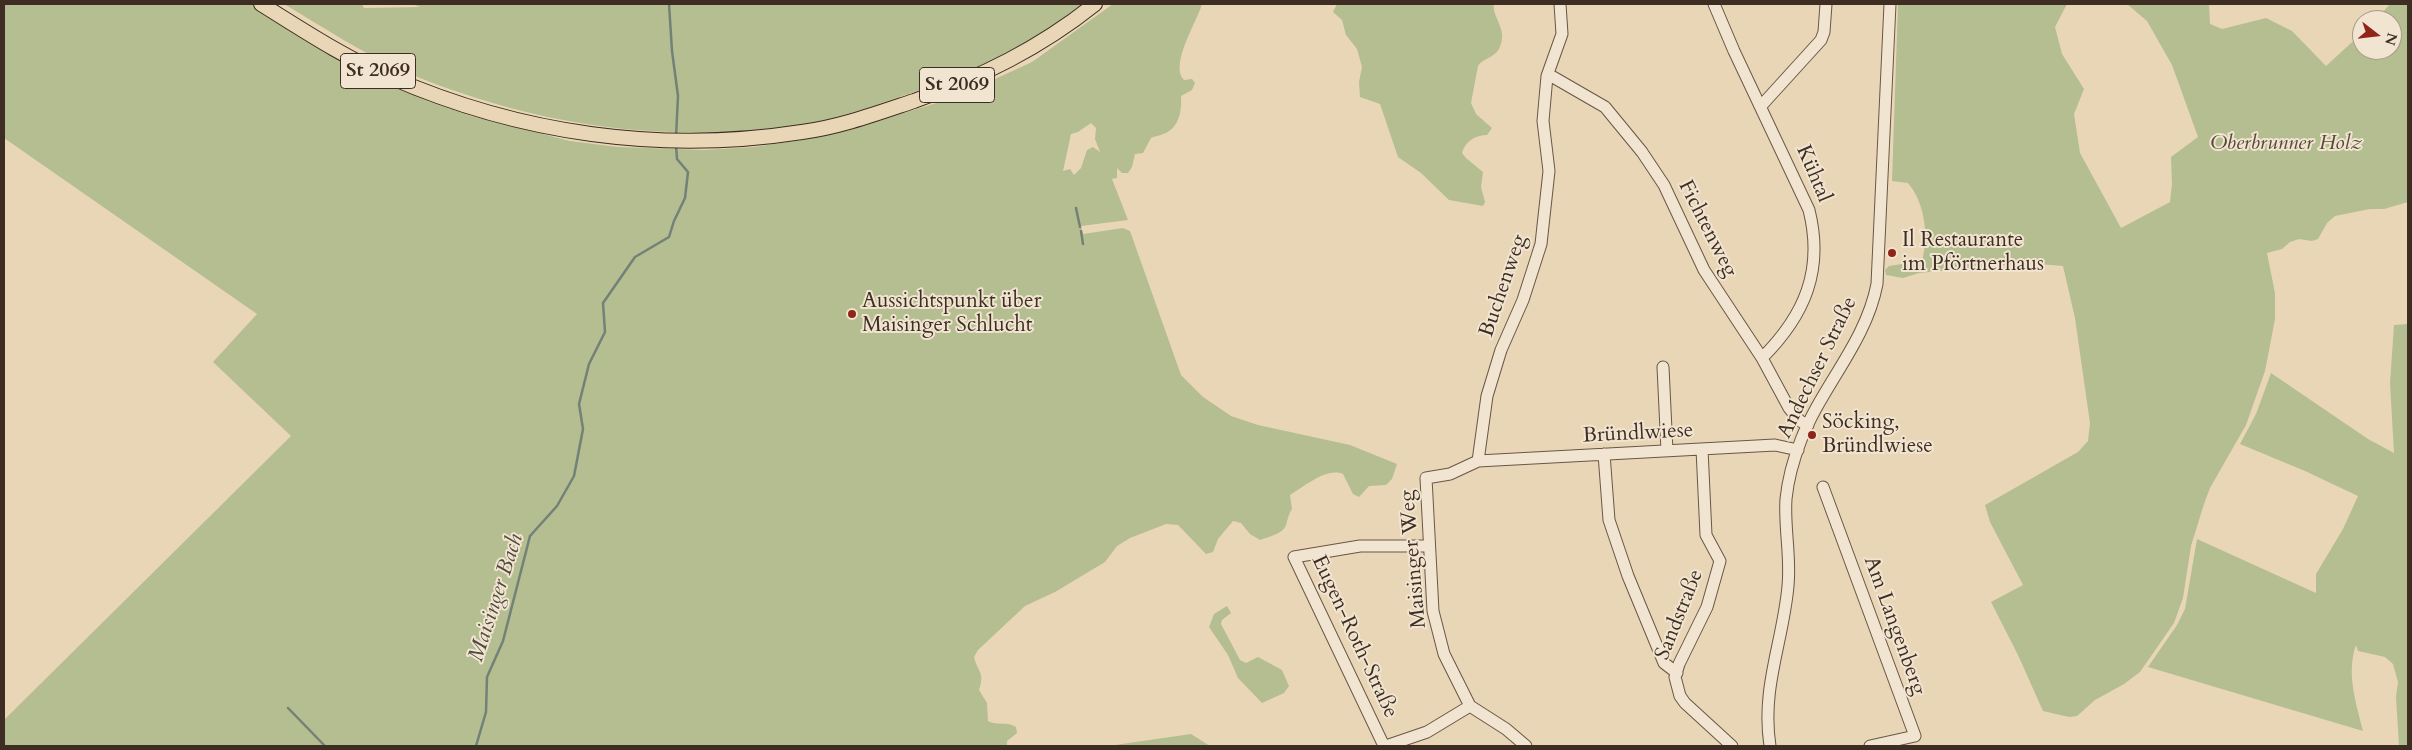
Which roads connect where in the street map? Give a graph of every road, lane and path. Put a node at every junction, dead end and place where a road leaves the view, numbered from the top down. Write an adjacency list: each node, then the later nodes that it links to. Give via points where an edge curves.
1 (262, 4): 2 (main road, St 2069, via 388,77 444,99 504,118 581,134 652,141 739,139 802,132 876,114 953,87 1020,56)
2 (1095, 4)
3 (1560, 4): 7 (street, Buchenweg, via 1562,34)
4 (1714, 4): 8 (street, Kühtal)
5 (1826, 4): 8 (street, via 1821,40)
6 (1890, 4): 11 (street, Andechser Straße, via 1879,257 1873,305)
7 (1547, 76): 9 (street, Fichtenweg, via 1605,107 1642,152 1664,184 1704,270); 16 (street, Buchenweg, via 1543,121 1549,171 1541,244 1487,396)
8 (1761, 106): 9 (street, Kühtal, via 1809,210 1815,262 1801,305)
9 (1762, 358): 11 (street, Fichtenweg, via 1789,408)
10 (1664, 367): 14 (street)
11 (1808, 425): 13 (street, Andechser Straße)
12 (1702, 449): 13 (street, Bründlwiese, via 1774,445); 14 (street, Bründlwiese); 19 (street, Sandstraße, via 1706,536 1720,561 1706,607)
13 (1798, 450): 25 (street, Andechser Straße, via 1786,498 1789,584 1767,707)
14 (1666, 451): 15 (street, Bründlwiese)
15 (1604, 454): 16 (street, Bründlwiese); 19 (street, via 1609,520 1616,542 1664,663)
16 (1478, 461): 18 (street, Maisinger Weg, via 1450,474 1426,478)
17 (1823, 487): 21 (street, Am Langenberg)
18 (1429, 546): 20 (street, Maisinger Weg, via 1433,611 1444,654); 22 (street, Eugen-Roth-Straße, via 1360,546 1294,557)
19 (1676, 673): 24 (street, Sandstraße, via 1677,688 1685,704)
20 (1470, 706): 22 (street, via 1427,732); 23 (street)
21 (1917, 741): 26 (street, Am Langenberg)
22 (1385, 746)
23 (1526, 746)
24 (1732, 746)
25 (1770, 746)
26 (1870, 746)

